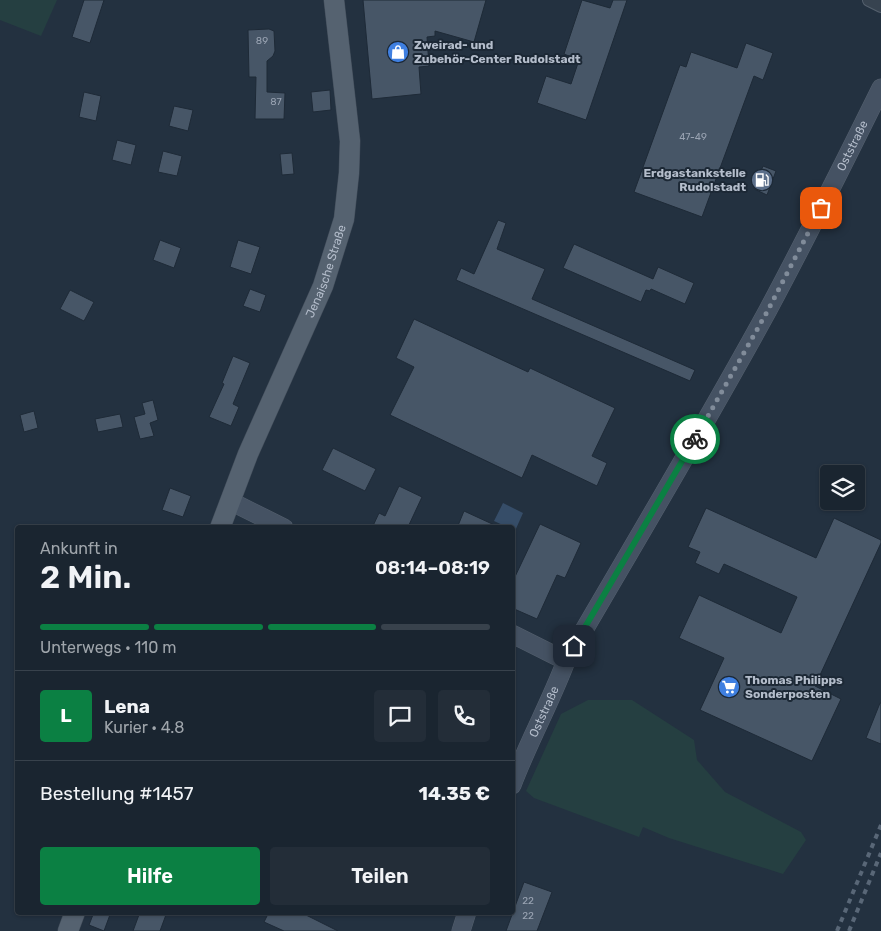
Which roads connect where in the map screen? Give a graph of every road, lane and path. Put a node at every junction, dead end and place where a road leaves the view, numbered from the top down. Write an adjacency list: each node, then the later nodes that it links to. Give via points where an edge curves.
1 (334, 0): 5 (main road, Jenaische Straße, via 350,141 344,219 323,286)
2 (869, 0): 3 (street)
3 (881, 6)
4 (881, 88): 9 (street, Oststraße, via 767,312)
5 (230, 501): 6 (main road, Jenaische Straße); 7 (street)
6 (221, 525)
7 (278, 525)
8 (515, 636): 9 (street)
9 (566, 661): 10 (street, Oststraße)
10 (515, 777)
11 (74, 915): 13 (main road)
12 (466, 915): 14 (street)
13 (68, 931)
14 (461, 931)

